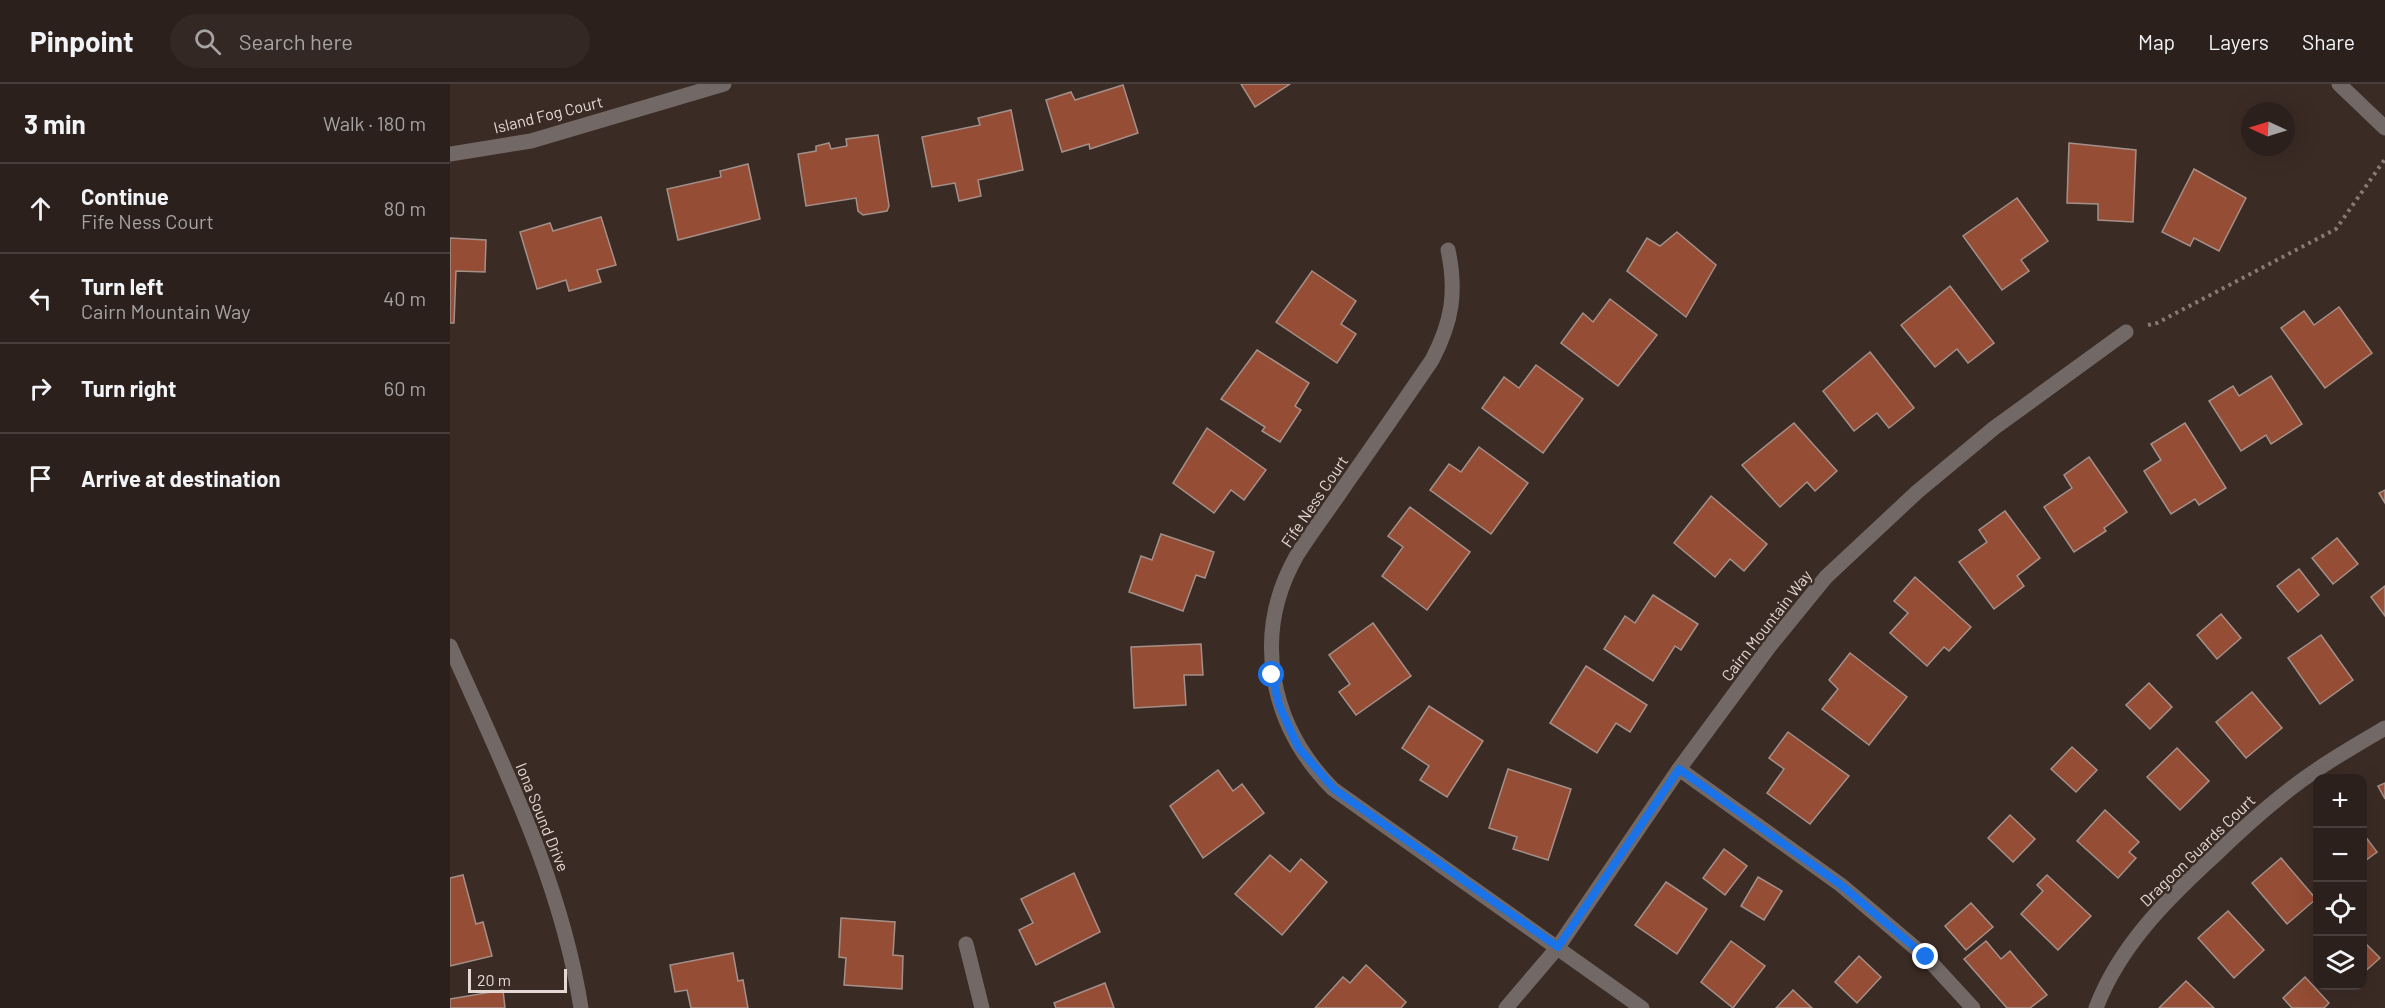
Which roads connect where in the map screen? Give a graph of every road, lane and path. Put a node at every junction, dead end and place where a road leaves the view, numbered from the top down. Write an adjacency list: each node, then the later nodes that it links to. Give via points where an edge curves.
1 (724, 84): 4 (street, Island Fog Court, via 531,141)
2 (2338, 84): 3 (street)
3 (2385, 128)
4 (450, 154)
5 (2385, 159): 7 (path, via 2336,229 2157,323)
6 (1448, 250): 12 (street, Fife Ness Court, via 1453,275 1452,307 1444,337 1296,556 1280,594 1272,634 1272,675 1279,705 1298,747 1334,789)
7 (2126, 332): 10 (street, Cairn Mountain Way, via 1994,428 1917,492 1826,577)
8 (450, 646): 13 (street, Iona Sound Drive, via 529,826 556,898)
9 (2385, 728): 18 (street, Dragoon Guards Court, via 2318,769 2254,817 2177,890 2125,955)
10 (1679, 769): 12 (street, Cairn Mountain Way); 17 (street, via 1841,885 1926,957)
11 (966, 944): 14 (street)
12 (1558, 947): 15 (street, Cairn Mountain Way); 16 (street, Fife Ness Court)
13 (581, 1008)
14 (982, 1008)
15 (1506, 1008)
16 (1642, 1008)
17 (1973, 1008)
18 (2096, 1008)

